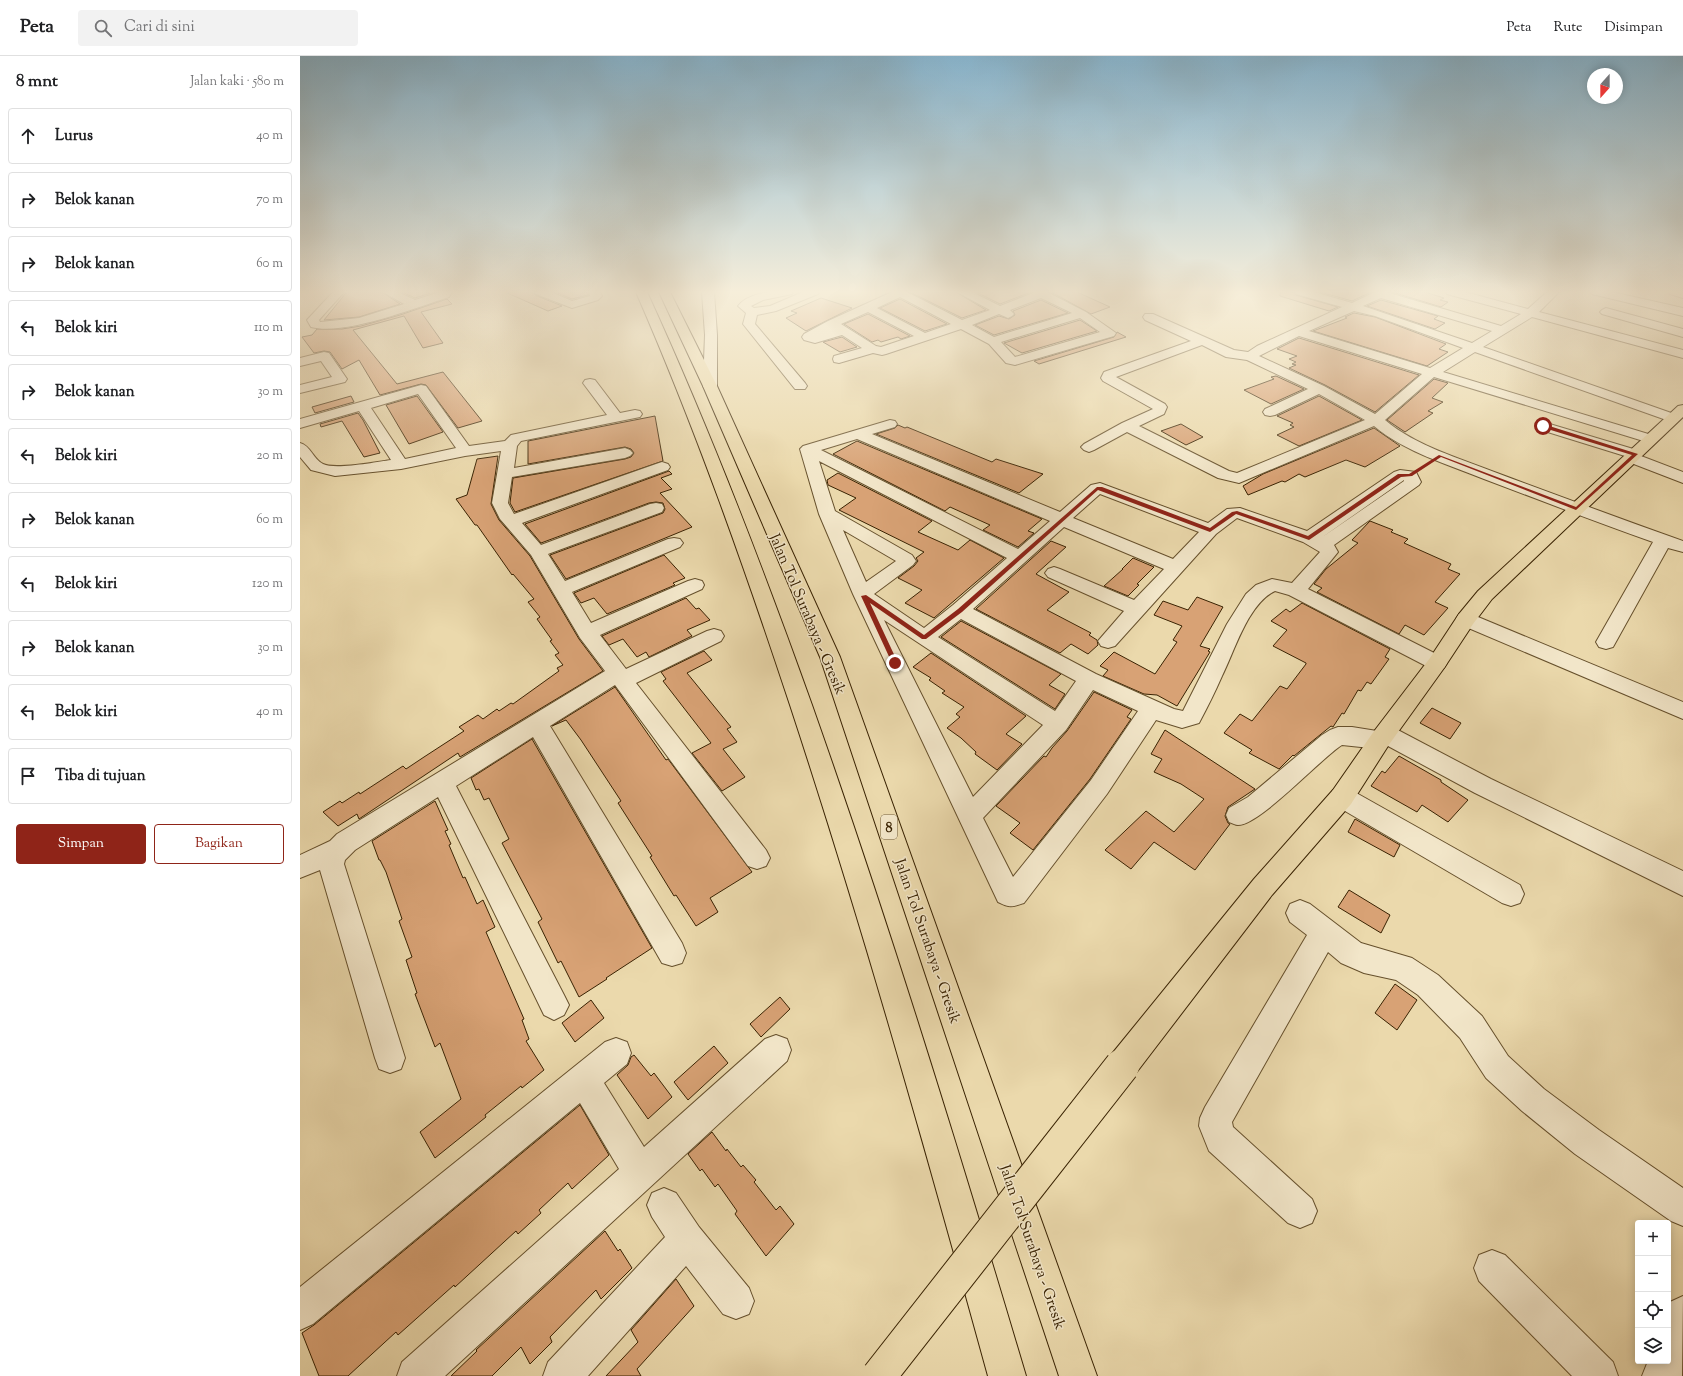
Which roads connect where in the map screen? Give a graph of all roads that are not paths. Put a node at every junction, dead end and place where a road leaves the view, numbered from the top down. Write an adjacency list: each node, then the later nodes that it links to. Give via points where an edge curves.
1 (668, 354): 108 (main road, Jalan Tol Surabaya - Gresik, via 736,520 828,781 929,1104)
2 (694, 354): 19 (main road, Jalan Tol Surabaya - Gresik / 8)
3 (711, 354): 19 (street)
4 (773, 354): 20 (street)
5 (857, 354): 15 (street)
6 (1005, 354): 7 (street, via 1015,361)
7 (1040, 354)
8 (1168, 354): 29 (street, via 1109,375 1108,378 1111,380 1160,407 1159,411)
9 (1230, 354): 14 (street)
10 (1254, 354): 14 (street)
11 (1369, 354): 17 (street)
12 (1464, 354): 17 (street)
13 (1491, 354): 25 (street)
14 (1250, 356): 22 (street)
15 (839, 359)
16 (300, 362): 21 (street, via 324,356 340,379)
17 (1431, 373): 26 (street); 32 (street)
18 (590, 383): 33 (street, via 626,416 520,437 513,440)
19 (710, 386): 109 (main road, Jalan Tol Surabaya - Gresik / 8, via 830,657)
20 (800, 386)
21 (300, 389)
22 (1320, 389): 24 (street); 26 (street)
23 (363, 407): 27 (street); 36 (street, via 418,384); 41 (street)
24 (1270, 412)
25 (1679, 414): 32 (main road)
26 (1376, 420): 29 (street, via 1238,478 1224,475); 39 (street, via 1394,434)
27 (300, 424)
28 (890, 424): 31 (street)
29 (1127, 426): 34 (street)
30 (1543, 426): 40 (street)
31 (858, 434): 35 (street); 48 (street)
32 (1650, 439): 40 (main road)
33 (510, 445): 36 (street); 43 (street)
34 (1089, 447)
35 (808, 449): 47 (street); 56 (street)
36 (465, 451): 41 (street)
37 (301, 452): 41 (street, via 317,467 335,472)
38 (625, 453): 43 (street)
39 (1440, 456): 46 (street); 53 (street, via 1414,473 1400,475 1358,513)
40 (1633, 456): 44 (street); 46 (main road)
41 (401, 464)
42 (662, 467): 49 (street)
43 (506, 474): 49 (street, via 500,503)
44 (1683, 478)
45 (656, 508): 55 (street)
46 (1583, 511): 51 (street); 65 (main road, via 1485,595)
47 (827, 514): 62 (street); 62 (street, via 907,561)
48 (1061, 520): 50 (street, via 1094,489 1100,488); 56 (street); 57 (street)
49 (511, 521): 55 (street)
50 (1210, 530): 53 (street, via 1233,513 1237,513); 57 (street)
51 (1663, 540): 54 (street); 70 (street)
52 (674, 542): 60 (street)
53 (1316, 542): 61 (street, via 1329,552)
54 (1683, 547)
55 (538, 552): 60 (street)
56 (1019, 557): 63 (street)
57 (1175, 567): 64 (street)
58 (1054, 573): 64 (street)
59 (695, 585): 66 (street)
60 (561, 590): 66 (street)
61 (1296, 591): 71 (street); 74 (street, via 1273,585 1261,590 1236,624 1212,676 1188,719 1182,720)
62 (863, 595): 68 (street); 82 (street)
63 (960, 610): 68 (street); 73 (street)
64 (1137, 610): 69 (street)
65 (1466, 619): 71 (main road); 75 (street)
66 (587, 633): 72 (street)
67 (714, 636): 72 (street)
68 (924, 638): 77 (street)
69 (1108, 641)
70 (1606, 642)
71 (1437, 663): 78 (main road)
72 (620, 677): 76 (street); 84 (street)
73 (1089, 679): 74 (street); 77 (street)
74 (1152, 708): 82 (street, via 1099,787 1015,894 1007,893)
75 (1683, 711)
76 (537, 723): 79 (street); 90 (street)
77 (1058, 724): 82 (street)
78 (1383, 737): 80 (main road); 81 (street, via 1338,736 1257,804); 86 (street)
79 (442, 782): 83 (street, via 346,842); 91 (street)
80 (1342, 797): 87 (street); 107 (main road, bridge, via 1263,888)
81 (1238, 815)
82 (969, 817)
83 (339, 849): 85 (street); 94 (street, via 334,854 331,864)
84 (758, 858)
85 (300, 866)
86 (1683, 884)
87 (1511, 894)
88 (1300, 913): 89 (street)
89 (1324, 932): 98 (street, via 1364,960 1402,968 1428,985 1471,1027 1497,1067 1533,1100 1587,1142); 99 (street, via 1216,1118 1215,1124 1216,1132 1221,1139)
90 (672, 953)
91 (554, 1005)
92 (776, 1050): 96 (street)
93 (616, 1053): 95 (street)
94 (390, 1058)
95 (584, 1080): 96 (street); 103 (street)
96 (642, 1172): 105 (street)
97 (664, 1205): 100 (street)
98 (1683, 1209)
99 (1300, 1211)
100 (686, 1239): 102 (street); 106 (street)
101 (1492, 1268): 110 (street)
102 (736, 1301)
103 (300, 1312)
104 (1683, 1315): 111 (street)
105 (416, 1376)
106 (562, 1376)
107 (879, 1376)
108 (1007, 1376)
109 (1078, 1376)
110 (1599, 1376)
111 (1661, 1376)

